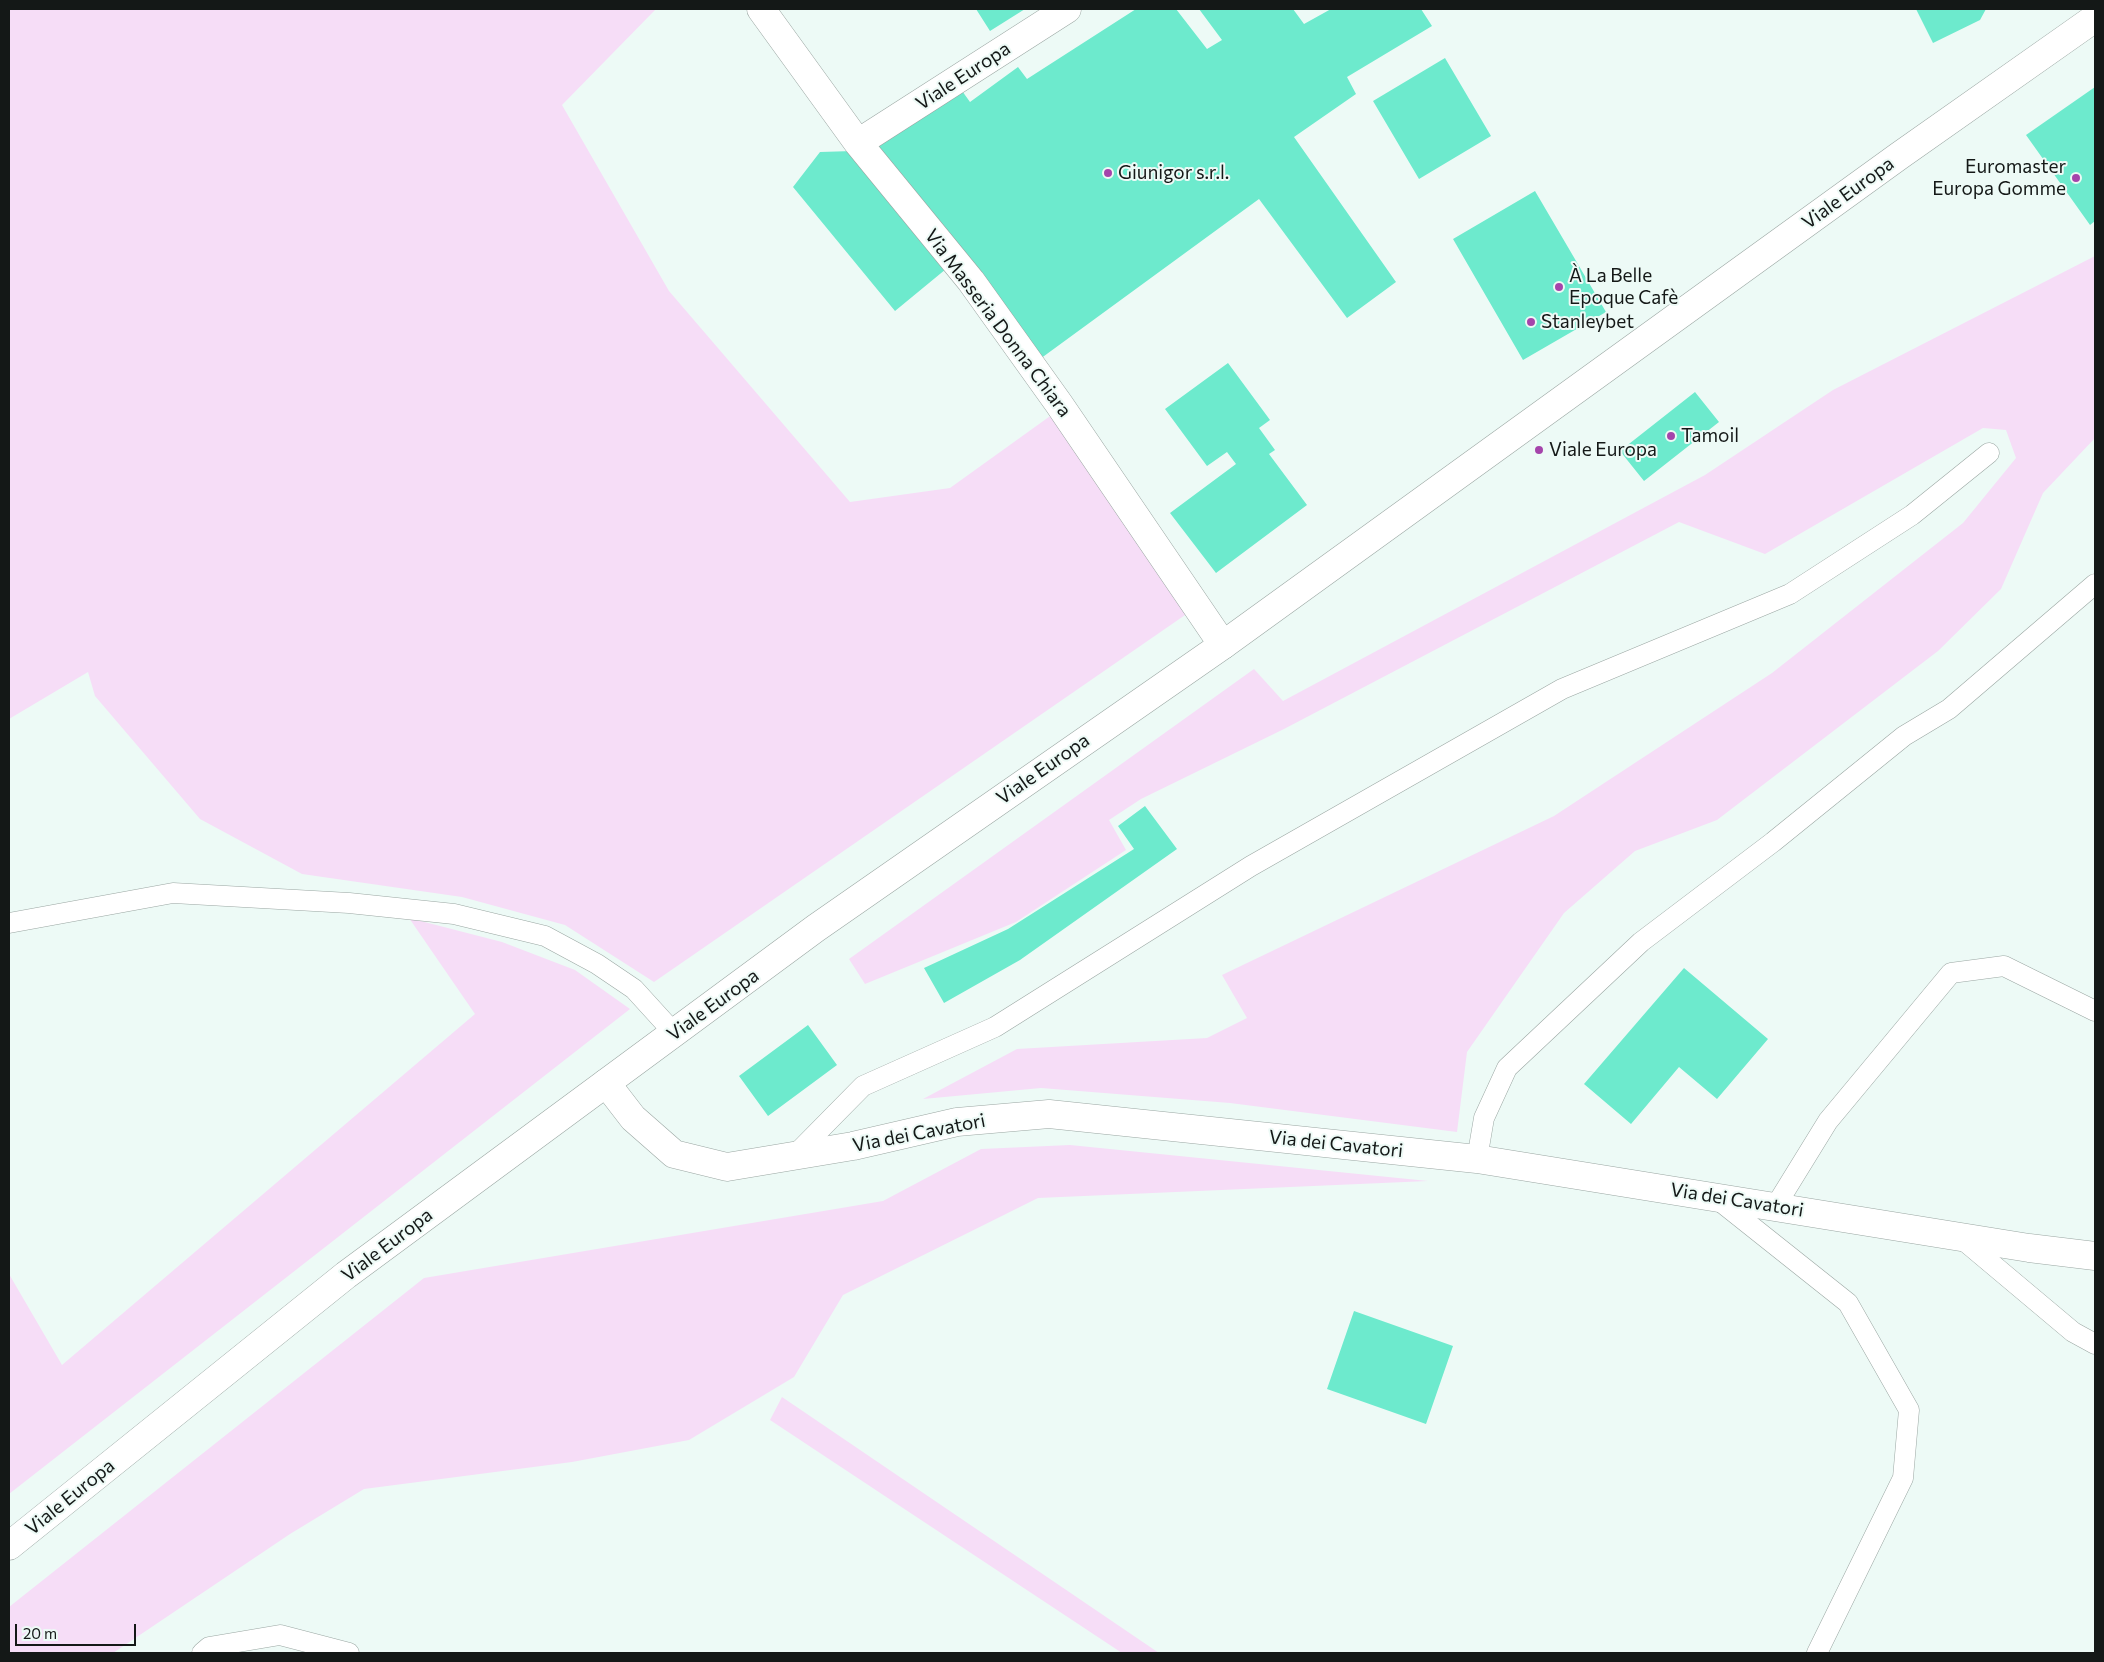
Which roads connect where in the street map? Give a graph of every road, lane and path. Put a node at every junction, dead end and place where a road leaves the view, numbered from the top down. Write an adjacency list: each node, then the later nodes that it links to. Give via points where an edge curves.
1 (761, 9): 4 (street, Via Masseria Donna Chiara)
2 (1067, 9): 4 (street, Viale Europa)
3 (2095, 18): 7 (street, Viale Europa)
4 (858, 143): 7 (street, Via Masseria Donna Chiara, via 976,289 1059,404)
5 (1989, 453): 12 (lane, via 1912,515 1790,594 1562,689 1251,866 995,1027 863,1086)
6 (2095, 584): 13 (lane, via 1949,708 1904,736 1773,842 1641,942 1507,1068 1484,1118)
7 (1223, 645): 10 (street, Viale Europa, via 824,923)
8 (9, 923): 10 (lane, via 173,893 349,903 454,914 545,936 597,964 634,989)
9 (2095, 1011): 15 (lane, via 2004,966 1951,974 1828,1121)
10 (674, 1033): 11 (street, Viale Europa)
11 (606, 1083): 12 (street, Via dei Cavatori, via 633,1118 674,1154 727,1167); 19 (street, Viale Europa, via 346,1275)
12 (795, 1155): 13 (street, Via dei Cavatori, via 853,1146 957,1122 1049,1114)
13 (1478, 1159): 14 (street, Via dei Cavatori)
14 (1714, 1197): 15 (street, Via dei Cavatori); 22 (lane, via 1848,1303 1909,1410 1903,1478)
15 (1775, 1207): 16 (street, Via dei Cavatori)
16 (1960, 1236): 17 (street, Via dei Cavatori); 18 (lane, via 2073,1332)
17 (2095, 1256)
18 (2095, 1344)
19 (9, 1546)
20 (202, 1653): 21 (lane, via 209,1647 280,1636)
21 (350, 1653)
22 (1817, 1653)

